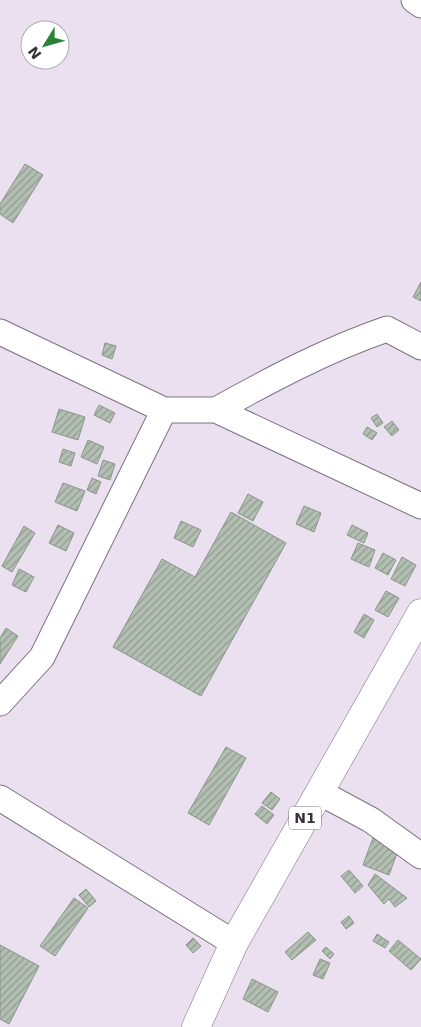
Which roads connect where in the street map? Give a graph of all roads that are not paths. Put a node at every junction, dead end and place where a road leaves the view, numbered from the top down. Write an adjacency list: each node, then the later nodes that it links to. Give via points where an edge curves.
1 (414, 0): 2 (street)
2 (421, 5)
3 (0, 332): 5 (street)
4 (421, 348): 6 (street, via 387,329 288,369)
5 (164, 410): 6 (street); 9 (street, via 42,657)
6 (216, 410): 7 (street)
7 (421, 506)
8 (421, 613): 10 (highway, N1)
9 (0, 704)
10 (319, 792): 12 (street, via 371,820); 13 (highway, N1)
11 (0, 798): 13 (street)
12 (421, 856)
13 (234, 943): 14 (highway, N1)
14 (196, 1027)

